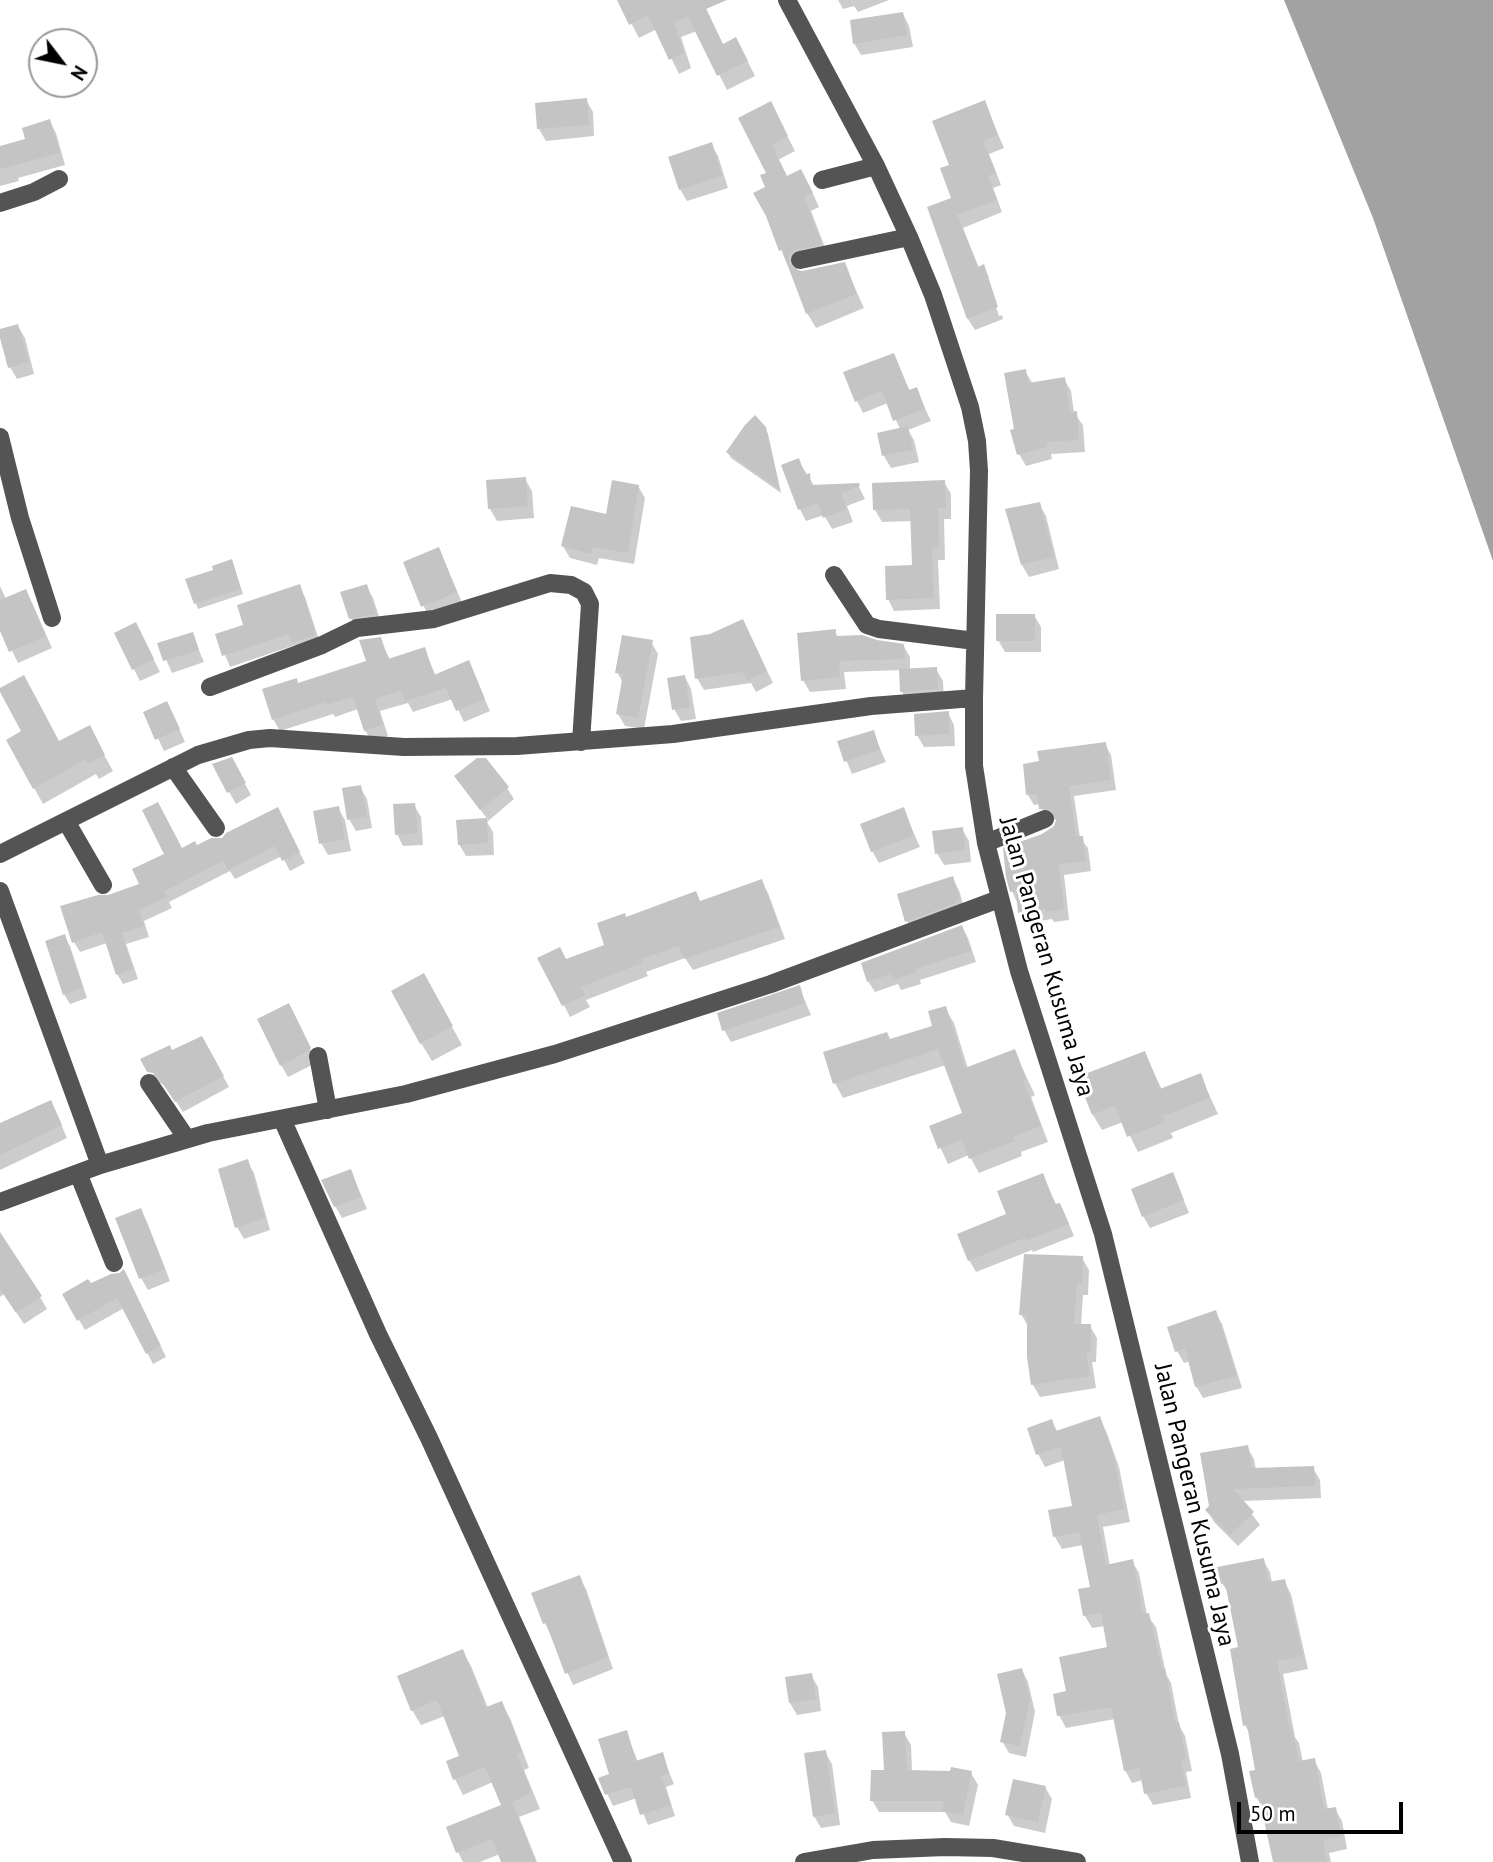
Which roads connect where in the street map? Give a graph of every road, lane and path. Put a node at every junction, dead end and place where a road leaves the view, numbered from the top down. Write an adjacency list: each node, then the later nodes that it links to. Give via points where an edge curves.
1 (787, 0): 2 (street, Jalan Pangeran Kusuma Jaya)
2 (876, 166): 4 (street); 6 (street, Jalan Pangeran Kusuma Jaya)
3 (59, 179): 5 (street)
4 (822, 180)
5 (0, 203)
6 (909, 237): 7 (street); 11 (street, Jalan Pangeran Kusuma Jaya, via 956,361 977,442)
7 (800, 260)
8 (0, 437): 10 (street)
9 (834, 575): 11 (street, via 867,625)
10 (52, 618)
11 (975, 641): 13 (street, Jalan Pangeran Kusuma Jaya)
12 (210, 687): 14 (street, via 357,628 434,619 550,583 571,584 584,592 590,604)
13 (974, 698): 14 (street, via 871,706); 19 (street, Jalan Pangeran Kusuma Jaya, via 974,766)
14 (581, 742): 15 (street, via 452,748 270,738 226,745)
15 (173, 767): 17 (street); 18 (street)
16 (1045, 820): 19 (street)
17 (66, 821): 20 (street); 21 (street)
18 (216, 828)
19 (986, 843): 23 (street, Jalan Pangeran Kusuma Jaya)
20 (0, 854)
21 (103, 885)
22 (0, 891): 29 (street)
23 (999, 899): 26 (street, via 771,984 555,1054); 36 (street, Jalan Pangeran Kusuma Jaya, via 1103,1234 1230,1754)
24 (318, 1056): 26 (street)
25 (149, 1083): 28 (street)
26 (328, 1110): 27 (street)
27 (282, 1119): 28 (street); 33 (street)
28 (187, 1139): 29 (street)
29 (100, 1164): 30 (street)
30 (78, 1173): 31 (street); 32 (street)
31 (0, 1202)
32 (114, 1263)
33 (623, 1862)
34 (804, 1862): 35 (street, via 873,1850 946,1847 993,1848)
35 (1077, 1862)
36 (1250, 1862)

